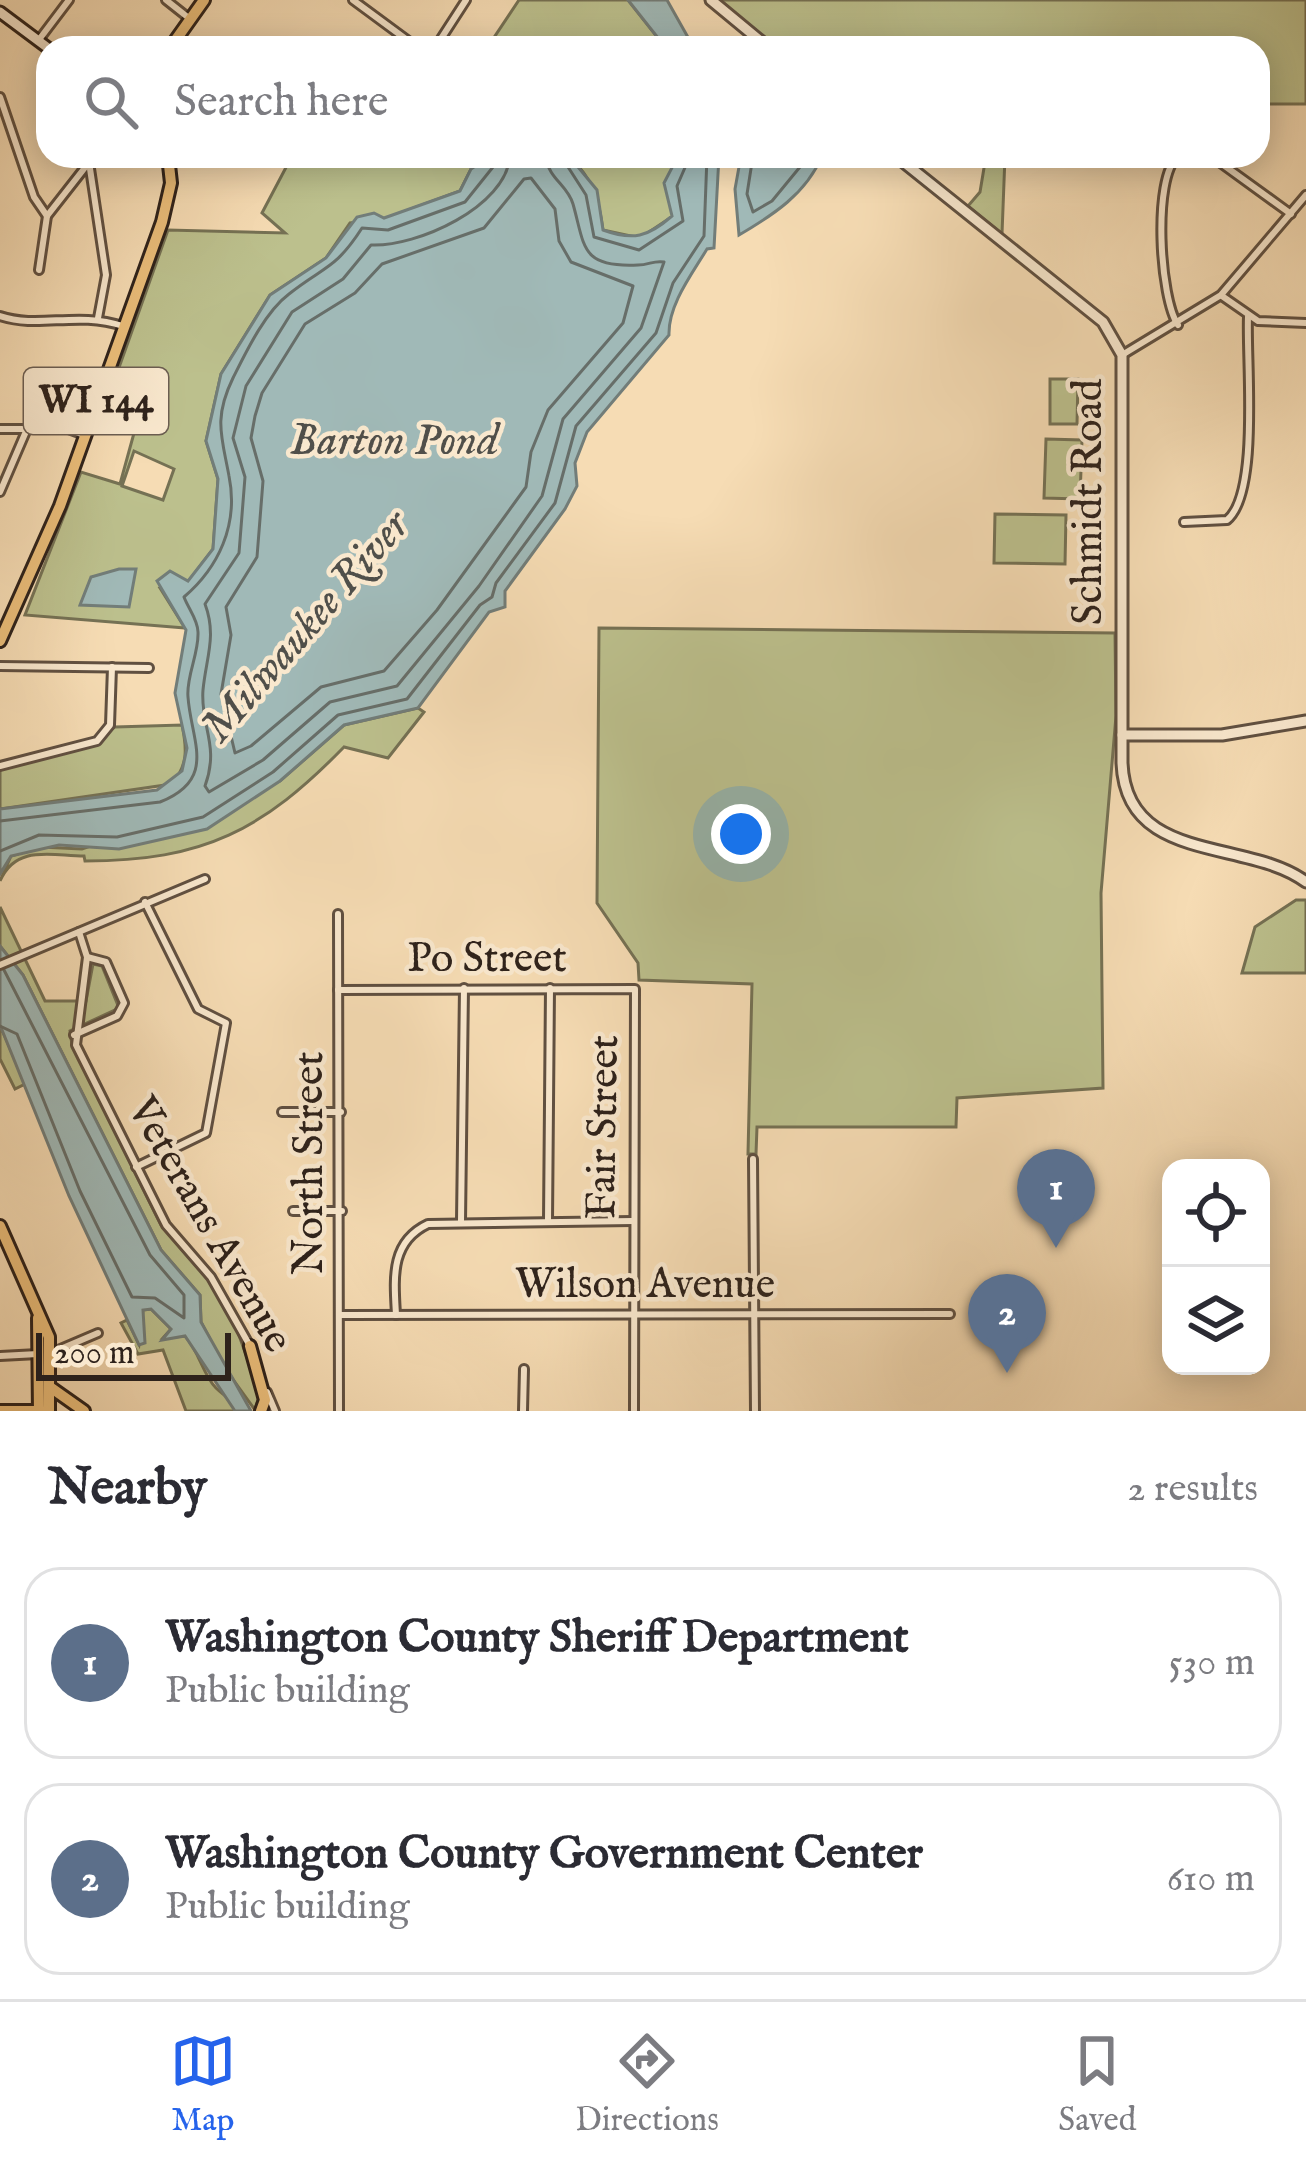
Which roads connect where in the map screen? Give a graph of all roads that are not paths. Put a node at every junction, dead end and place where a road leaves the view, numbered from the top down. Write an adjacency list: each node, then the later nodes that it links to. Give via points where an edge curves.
1 (70, 0): 9 (street)
2 (166, 0): 8 (street)
3 (204, 0): 8 (main road)
4 (466, 0): 12 (street)
5 (711, 0): 13 (street)
6 (358, 2): 11 (street)
7 (0, 12): 14 (street)
8 (190, 19): 10 (main road)
9 (48, 36)
10 (178, 36)
11 (402, 36)
12 (443, 36)
13 (754, 36)
14 (36, 40)
15 (0, 97): 24 (street)
16 (85, 168): 24 (street)
17 (93, 168): 29 (street, via 106,274)
18 (168, 168): 31 (main road, WI 144, via 169,198)
19 (911, 168): 33 (street, Schmidt Road, via 1103,322)
20 (1167, 168): 32 (street, via 1166,307)
21 (1228, 168): 23 (street)
22 (1306, 195): 23 (street)
23 (1292, 214): 26 (street)
24 (47, 216): 25 (street)
25 (39, 270)
26 (1221, 295): 28 (street); 32 (street)
27 (0, 316): 29 (street)
28 (1248, 317): 30 (street); 38 (street, via 1250,425 1238,506 1227,520)
29 (98, 318): 31 (street)
30 (1306, 323)
31 (123, 326): 36 (main road, WI 144)
32 (1178, 326): 33 (street)
33 (1122, 355): 45 (street, Schmidt Road)
34 (0, 429): 35 (street)
35 (28, 429): 36 (street); 37 (street)
36 (84, 435): 39 (main road, WI 144)
37 (0, 491)
38 (1184, 522)
39 (6, 620): 40 (main road, WI 144)
40 (0, 640)
41 (0, 666): 42 (street)
42 (112, 668): 43 (street); 46 (street, via 110,725 97,741)
43 (149, 668)
44 (1306, 721): 45 (street, via 1222,735)
45 (1123, 735): 48 (street, Schmidt Road, via 1122,778 1159,831)
46 (0, 766)
47 (206, 879): 49 (street)
48 (1306, 882)
49 (145, 902): 51 (street); 62 (street, via 197,1010 226,1023 206,1132)
50 (338, 914): 57 (street, North Street)
51 (79, 932): 52 (street); 53 (street)
52 (87, 957): 58 (street); 58 (street, via 106,962 124,1003 117,1016)
53 (0, 965)
54 (464, 988): 55 (street, Po Street); 57 (street, Po Street); 65 (street)
55 (550, 988): 56 (street, Po Street); 66 (street)
56 (635, 988): 67 (street, Fair Street)
57 (338, 990): 60 (street, North Street)
58 (74, 1035): 62 (street, Veterans Avenue)
59 (282, 1112): 60 (street)
60 (341, 1112): 64 (street, North Street)
61 (753, 1159): 72 (street)
62 (136, 1167): 75 (street, Veterans Avenue)
63 (293, 1211): 64 (street)
64 (342, 1211): 70 (street, North Street)
65 (461, 1221): 66 (street); 71 (street, via 410,1232 399,1248)
66 (548, 1221): 67 (street)
67 (633, 1221): 73 (street, Fair Street)
68 (0, 1226): 76 (main road, via 38,1309)
69 (950, 1314): 72 (street, Wilson Avenue)
70 (340, 1315): 71 (street, Wilson Avenue); 86 (street, North Street)
71 (396, 1315): 73 (street, Wilson Avenue)
72 (754, 1315): 73 (street, Wilson Avenue); 89 (street)
73 (633, 1316): 88 (street, Fair Street)
74 (98, 1333): 76 (street)
75 (250, 1346): 84 (main road); 85 (street, Veterans Avenue)
76 (45, 1354): 77 (street); 79 (main road); 81 (main road)
77 (0, 1356)
78 (524, 1369): 87 (street)
79 (50, 1387): 82 (main road); 83 (main road)
80 (0, 1411): 81 (main road)
81 (39, 1411): 82 (main road)
82 (50, 1411)
83 (84, 1411)
84 (261, 1411)
85 (275, 1411)
86 (339, 1411)
87 (524, 1411)
88 (634, 1411)
89 (754, 1411)

